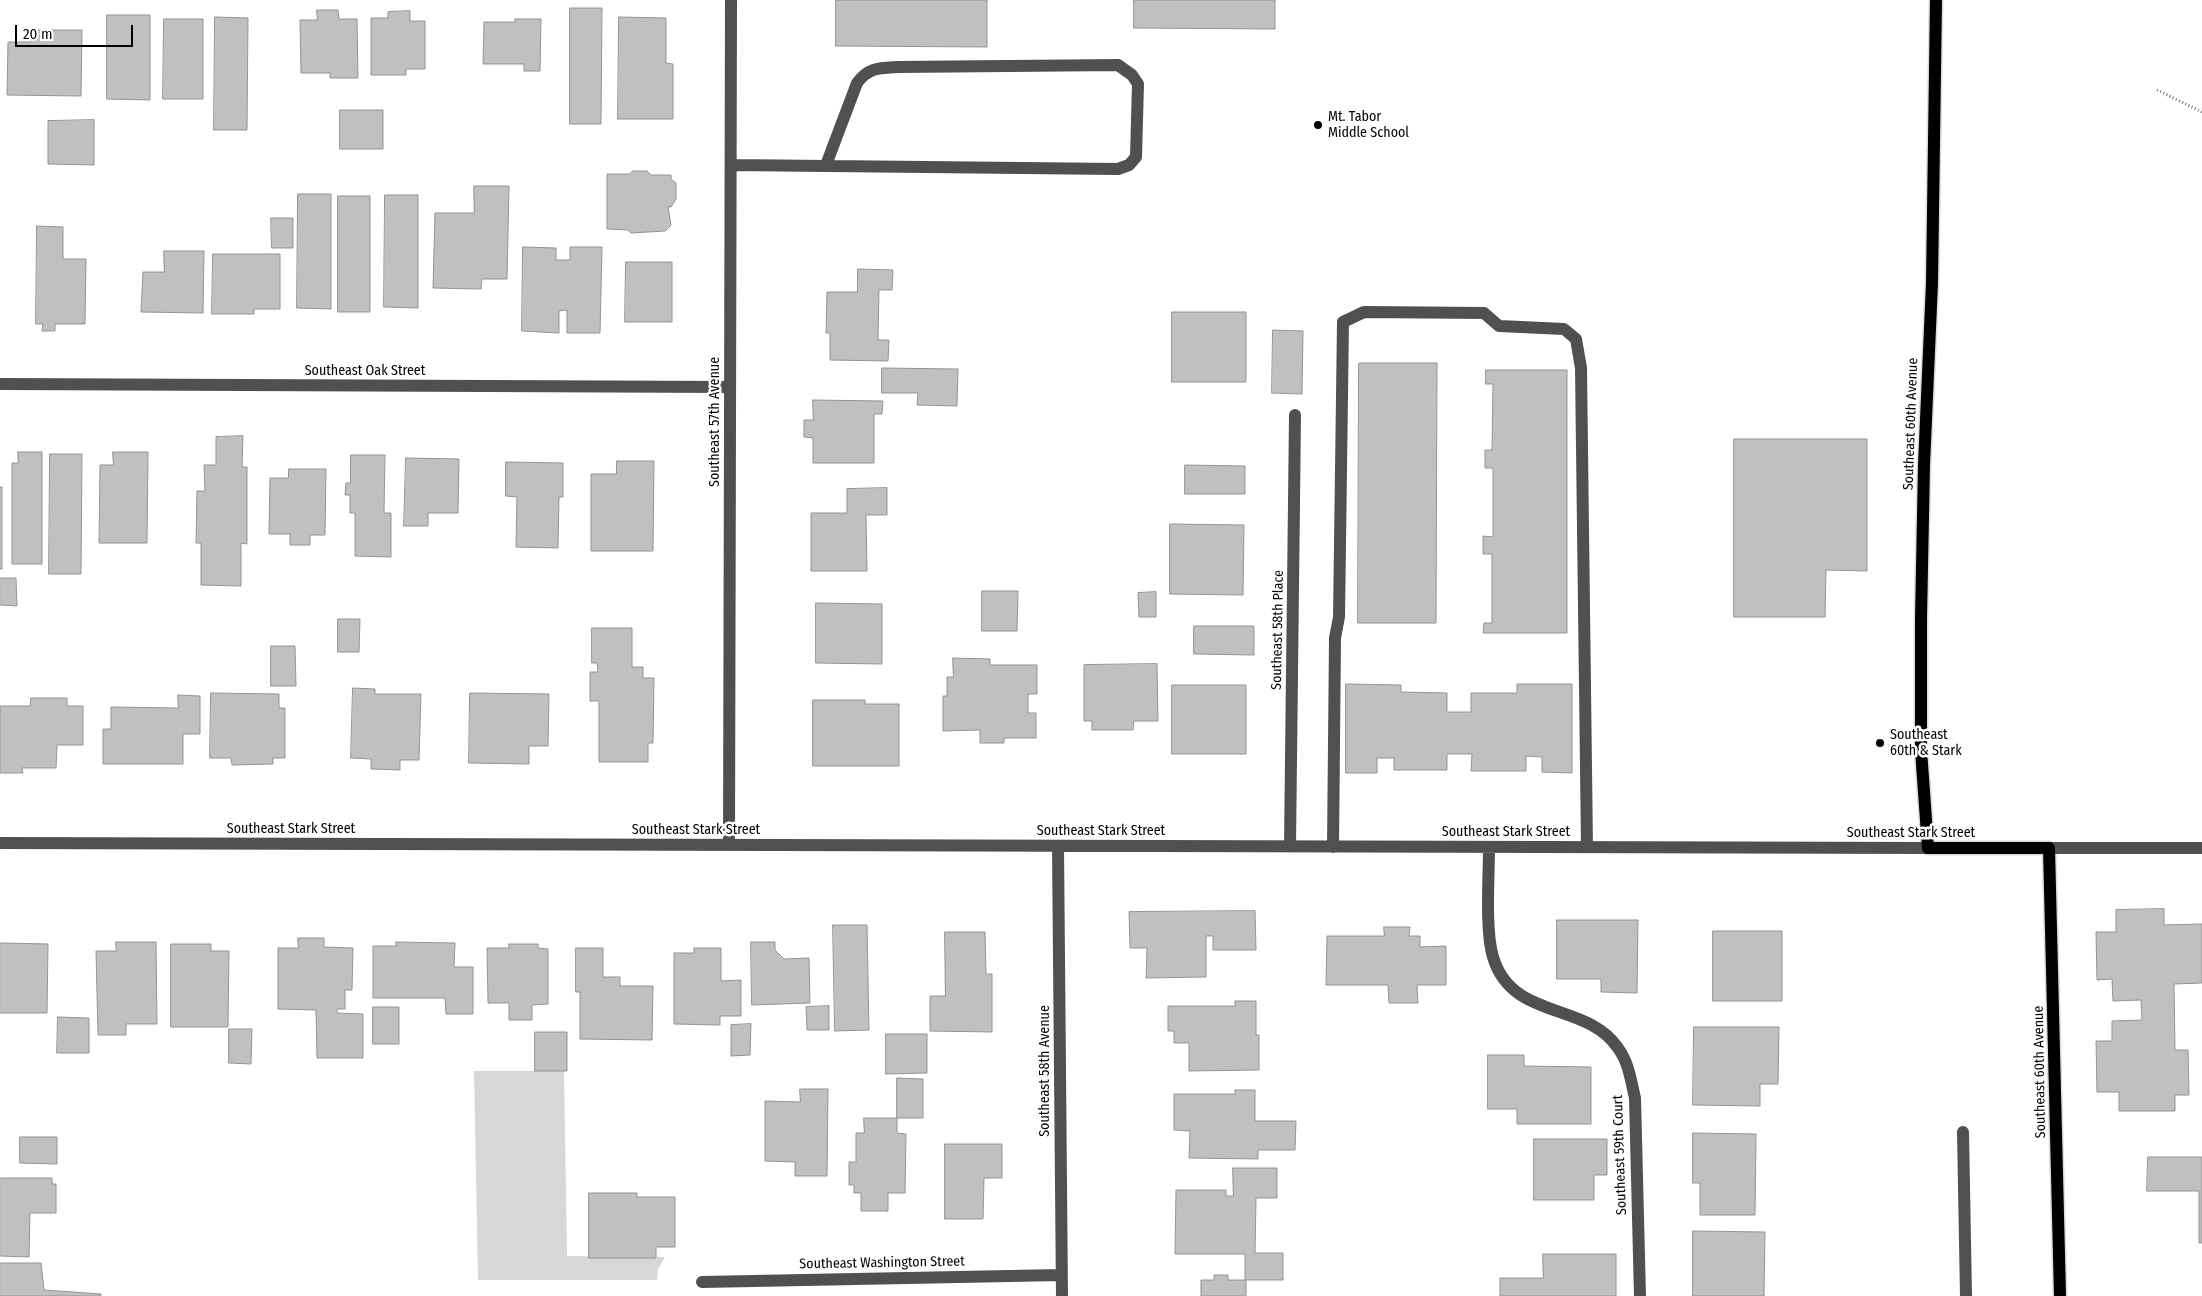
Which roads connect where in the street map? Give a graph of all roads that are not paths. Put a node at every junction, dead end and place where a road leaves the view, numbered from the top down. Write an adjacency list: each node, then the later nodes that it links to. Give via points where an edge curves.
1 (731, 0): 3 (street, Southeast 57th Avenue)
2 (1936, 0): 15 (main road, Southeast 60th Avenue, via 1932,283 1921,619 1921,750)
3 (730, 165): 4 (street); 6 (street, Southeast 57th Avenue)
4 (826, 165): 4 (street, via 1118,170 1136,157 1138,84 1132,74 1118,66 876,69 864,73 857,83)
5 (0, 384): 6 (street, Southeast Oak Street)
6 (730, 387): 9 (street, Southeast 57th Avenue)
7 (1295, 415): 11 (street, Southeast 58th Place)
8 (0, 843): 9 (street, Southeast Stark Street)
9 (729, 845): 10 (street, Southeast Stark Street)
10 (1058, 846): 11 (street, Southeast Stark Street); 19 (street, Southeast 58th Avenue)
11 (1290, 846): 12 (street, Southeast Stark Street)
12 (1333, 847): 13 (street, Southeast Stark Street); 14 (street, via 1343,322 1364,312 1374,312 1484,313 1499,326 1564,329 1576,339 1581,368)
13 (1489, 847): 14 (street, Southeast Stark Street); 22 (street, Southeast 59th Court, via 1490,936 1493,957 1501,974 1512,988 1532,1003 1587,1021 1607,1035 1619,1048 1629,1070 1635,1098)
14 (1587, 847): 15 (street, Southeast Stark Street)
15 (1928, 848): 16 (main road, Southeast Stark Street)
16 (2049, 848): 17 (street, Southeast Stark Street); 24 (main road, Southeast 60th Avenue)
17 (2202, 848)
18 (1963, 1132): 23 (street)
19 (1061, 1275): 20 (street, Southeast Washington Street); 21 (street, Southeast 58th Avenue)
20 (702, 1282)
21 (1062, 1296)
22 (1640, 1296)
23 (1966, 1296)
24 (2060, 1296)

